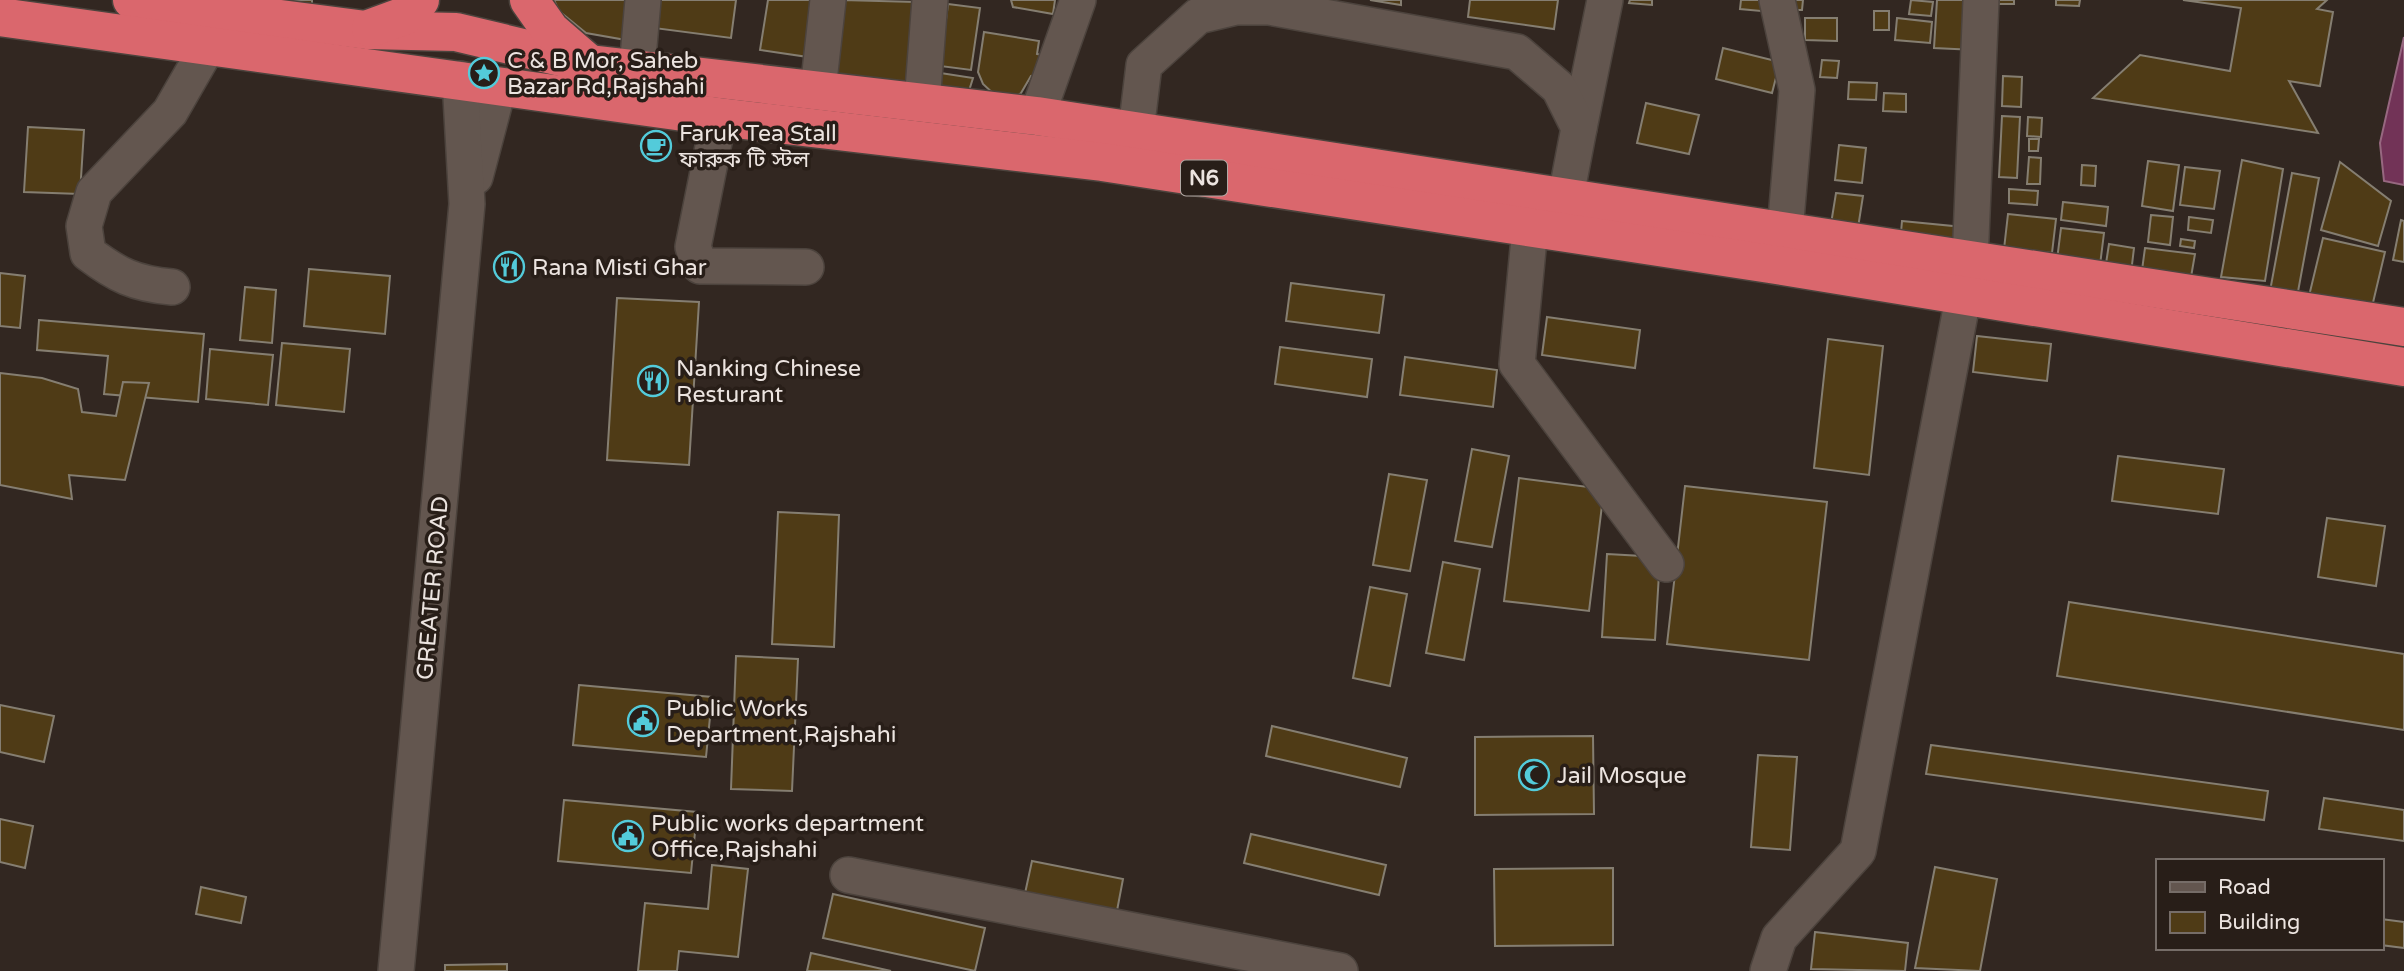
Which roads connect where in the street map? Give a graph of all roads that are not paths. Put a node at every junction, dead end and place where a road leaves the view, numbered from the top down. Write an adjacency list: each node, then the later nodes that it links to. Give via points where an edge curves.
1 (132, 0): 14 (highway, N6)
2 (420, 0): 15 (highway, via 404,16)
3 (508, 0): 16 (highway, GREATER ROAD)
4 (529, 0): 17 (highway, via 550,30)
5 (643, 0): 18 (street)
6 (828, 0): 21 (street)
7 (930, 0): 22 (street)
8 (1078, 0): 23 (street)
9 (1605, 0): 25 (street)
10 (1777, 0): 31 (street, via 1797,90)
11 (1981, 0): 33 (street)
12 (456, 16): 15 (highway, N6); 16 (highway, N6); 19 (highway, GREATER ROAD)
13 (0, 17): 14 (highway, N6)
14 (212, 29): 15 (highway, N6); 19 (highway, N6); 34 (street, via 170,113 94,192 83,226 88,253 109,269 140,285)
15 (366, 30)
16 (505, 46): 17 (highway, N6); 20 (highway, GREATER ROAD)
17 (590, 64): 18 (highway, N6)
18 (636, 69): 21 (highway, N6)
19 (460, 79): 20 (highway, N6); 29 (street, GREATER ROAD)
20 (499, 86): 24 (highway, N6); 29 (street, GREATER ROAD)
21 (817, 90): 22 (highway, N6)
22 (922, 103): 23 (highway, N6)
23 (1037, 116): 26 (highway, N6); 27 (street)
24 (719, 117): 27 (highway, N6); 32 (street, via 693,247 700,266)
25 (1579, 128): 26 (street, via 1559,88 1517,52 1269,7 1236,7 1198,16 1144,65); 28 (street)
26 (1136, 131): 28 (highway, N6)
27 (1037, 153): 30 (highway, N6)
28 (1566, 196): 31 (highway, N6)
29 (467, 204): 39 (street, GREATER ROAD)
30 (1530, 228): 33 (highway, N6); 37 (street, via 1517,364)
31 (1785, 231): 33 (highway, N6)
32 (806, 267)
33 (1966, 279): 35 (highway, N6); 36 (highway, N6); 41 (street, via 1858,851 1779,938)
34 (172, 287)
35 (2404, 327)
36 (2404, 368)
37 (1666, 564)
38 (848, 875): 40 (street)
39 (396, 971)
40 (1340, 971)
41 (1768, 971)

